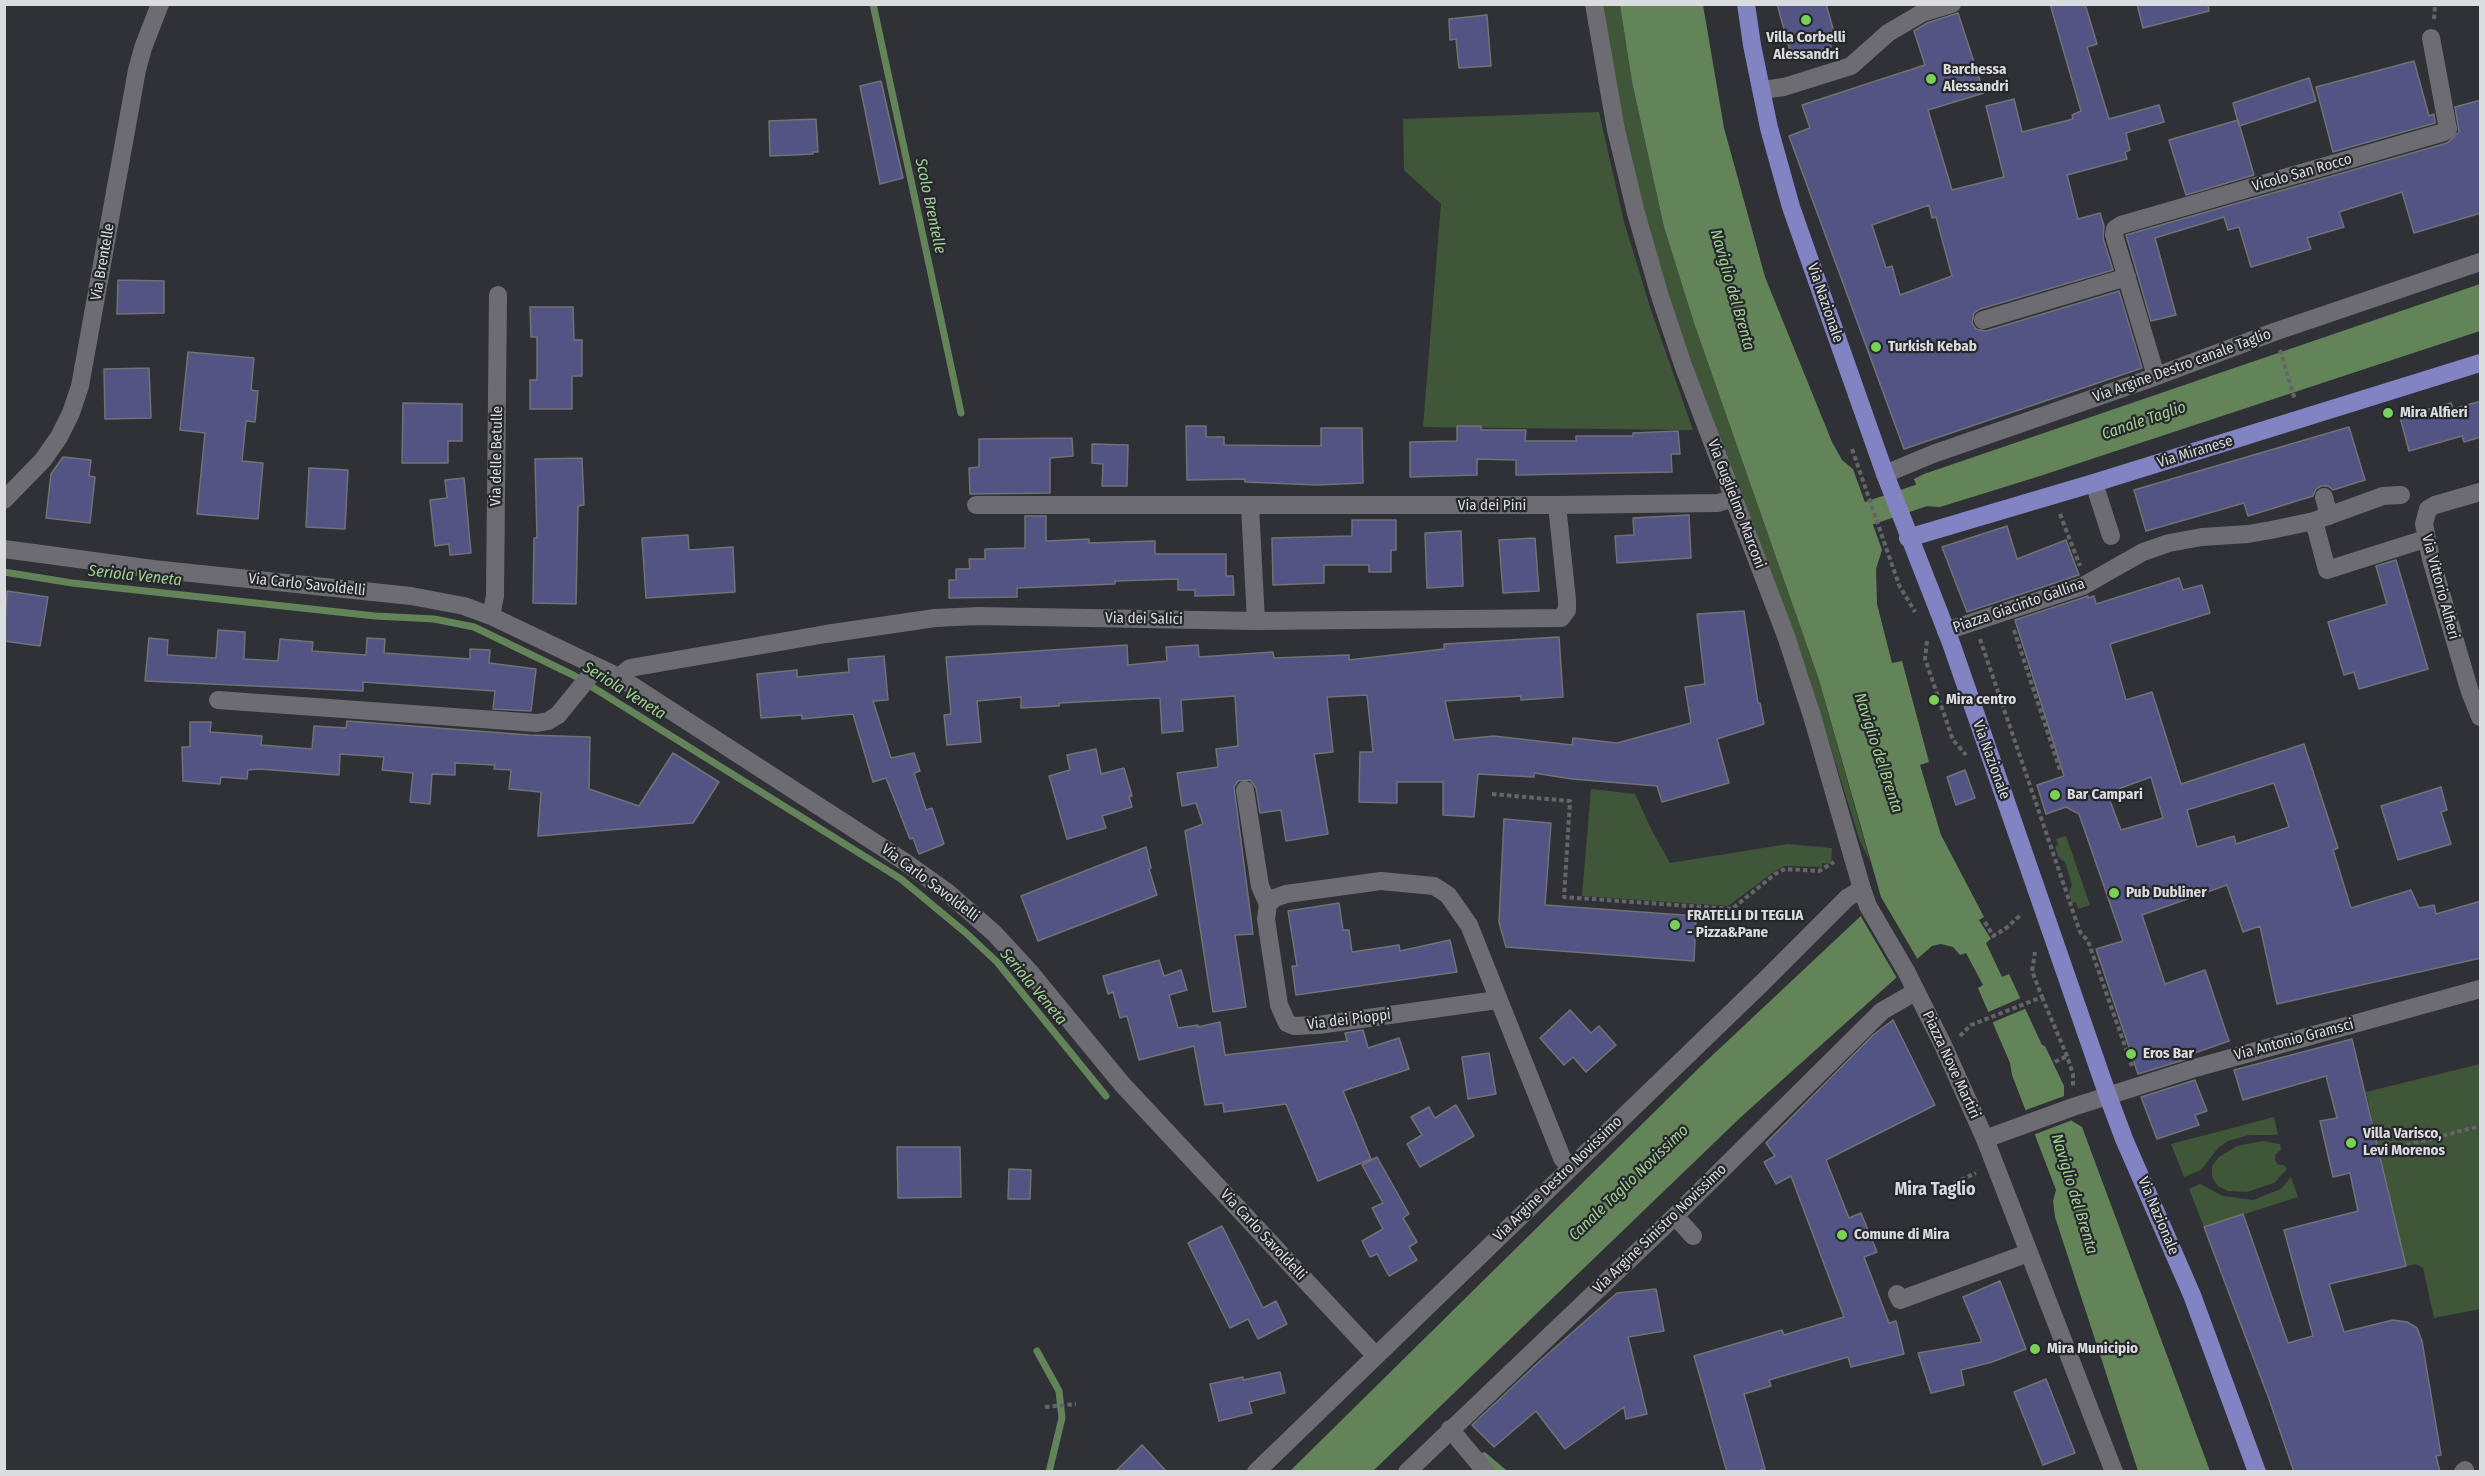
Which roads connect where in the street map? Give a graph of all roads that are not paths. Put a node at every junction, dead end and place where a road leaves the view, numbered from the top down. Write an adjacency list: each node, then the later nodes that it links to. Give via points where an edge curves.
1 (160, 4): 19 (street, Via Brentelle, via 137,70 80,387 59,437 43,460)
2 (1594, 4): 18 (street, Via Guglielmo Marconi, via 1616,130 1636,213 1683,365)
3 (1746, 4): 6 (main road, Via Nazionale)
4 (1952, 4): 6 (street, via 1922,14 1888,33 1851,66)
5 (2431, 38): 8 (street, Vicolo San Rocco, via 2448,129 2121,225 2114,235)
6 (1762, 90): 13 (main road, Via Nazionale, via 1791,207)
7 (2481, 262): 12 (street, Via Argine Destro canale Taglio)
8 (2127, 277): 10 (street); 12 (street, Vicolo San Rocco)
9 (498, 295): 28 (street, Via delle Betulle, via 495,596)
10 (1983, 320)
11 (2481, 363): 14 (main road, Via Miranese)
12 (2156, 376): 13 (street, Via Argine Destro canale Taglio, via 1933,454)
13 (1886, 477): 24 (main road, Via Nazionale)
14 (2094, 483): 24 (main road, Via Miranese); 27 (street)
15 (2481, 492): 25 (street, Via Vittorio Alfieri, via 2428,509)
16 (2401, 495): 23 (street, Piazza Giacinto Gallina, via 2383,496)
17 (2324, 497): 23 (street)
18 (1734, 498): 20 (street, Via dei Pini, via 1718,503); 36 (street, Via Guglielmo Marconi, via 1812,716)
19 (4, 500)
20 (1557, 505): 22 (street, Via dei Pini); 29 (street, Via dei Salici, via 1567,600 1567,610 1561,618)
21 (976, 506): 22 (street, Via dei Pini)
22 (1250, 506): 29 (street)
23 (2321, 518): 25 (street, via 2320,545 2327,570); 27 (street, Piazza Giacinto Gallina, via 2248,534 2169,543)
24 (1906, 531): 30 (main road, Via Nazionale)
25 (2425, 539): 34 (street, Via Vittorio Alfieri)
26 (4, 549): 28 (street, Via Carlo Savoldelli, via 411,596 464,606)
27 (2124, 562): 30 (street, Piazza Giacinto Gallina, via 2089,582)
28 (490, 616): 31 (street, Via Carlo Savoldelli)
29 (1256, 621): 32 (street, Via dei Salici, via 935,618 630,668)
30 (1946, 631): 41 (main road, Via Nazionale)
31 (595, 670): 32 (street, Via Carlo Savoldelli); 33 (street, via 558,715 537,723)
32 (619, 677): 48 (street, Via Carlo Savoldelli, via 905,862 994,933 1122,1084)
33 (218, 700)
34 (2481, 717)
35 (1245, 790): 37 (street, Via dei Pioppi, via 1260,886)
36 (1865, 897): 39 (street, Via Guglielmo Marconi); 43 (street, Via Argine Destro Novissimo, via 1847,898)
37 (1268, 904): 40 (street, via 1286,894 1381,881 1434,886 1448,895 1469,925); 40 (street, Via dei Pioppi, via 1266,919 1279,1005 1287,1023 1294,1026)
38 (2481, 989): 41 (street, Via Antonio Gramsci)
39 (1915, 992): 42 (street, Piazza Nove Martiri); 44 (street, Via Argine Sinistro Novissimo, via 1882,1011)
40 (1497, 1000): 43 (street, via 1562,1158)
41 (2108, 1096): 42 (street, via 2072,1100); 54 (main road, Via Nazionale, via 2192,1295)
42 (1985, 1139): 46 (street, Piazza Nove Martiri)
43 (1570, 1167): 48 (street, Via Argine Destro Novissimo)
44 (1675, 1216): 45 (street); 49 (street, Via Argine Sinistro Novissimo)
45 (1693, 1236)
46 (2028, 1253): 47 (street, via 1900,1300); 53 (street, Piazza Nove Martiri)
47 (1897, 1294)
48 (1376, 1355): 50 (street, Via Argine Destro Novissimo)
49 (1450, 1430): 51 (street, Via Argine Sinistro Novissimo); 52 (street)
50 (1256, 1472)
51 (1407, 1472)
52 (1486, 1472)
53 (2114, 1472)
54 (2257, 1472)

